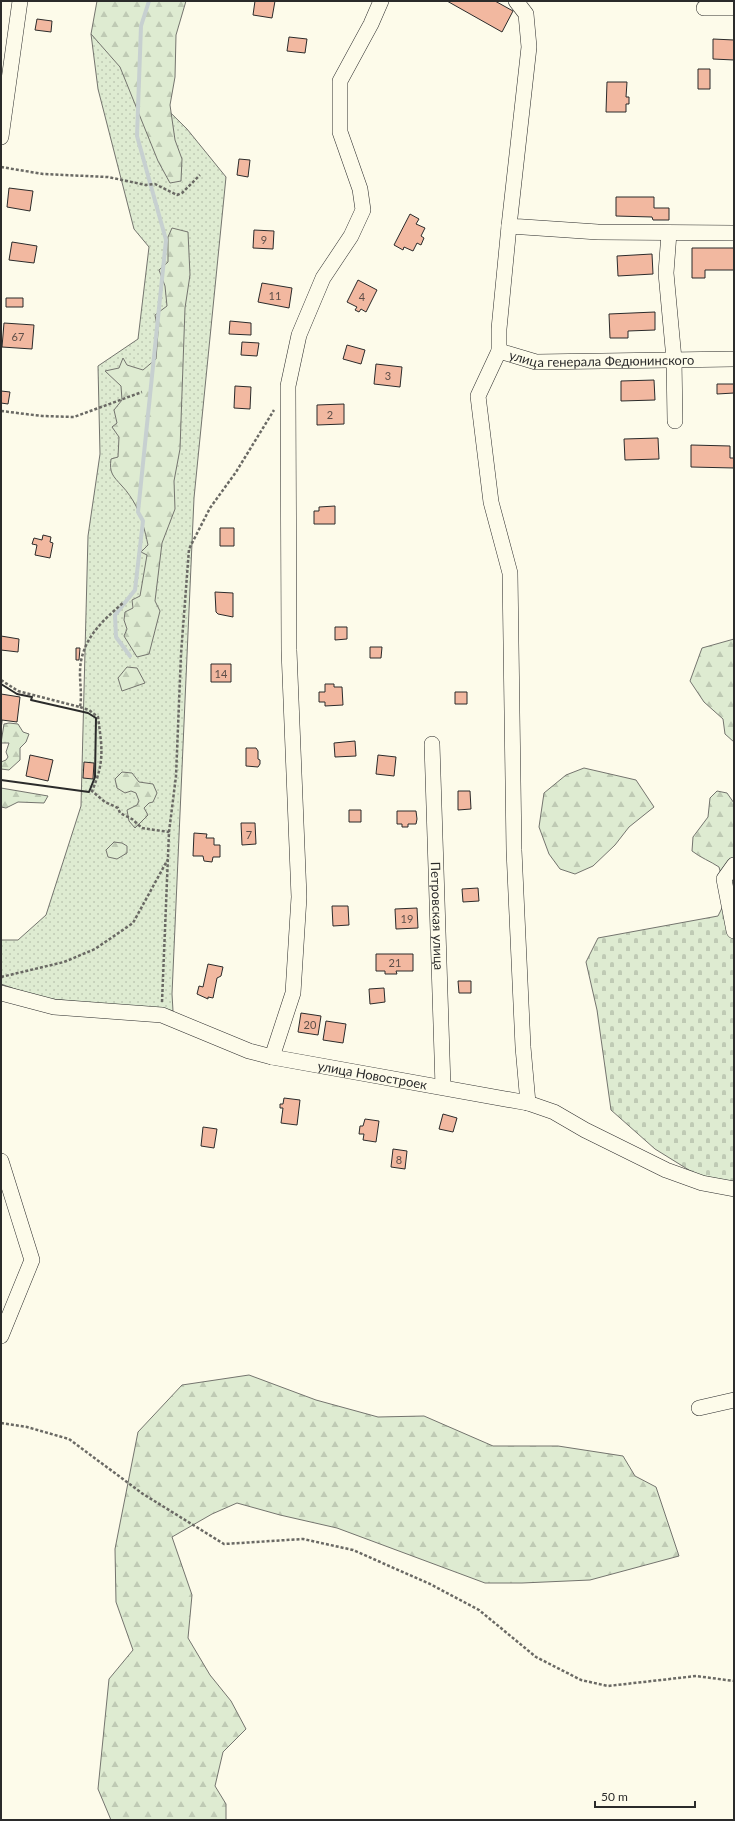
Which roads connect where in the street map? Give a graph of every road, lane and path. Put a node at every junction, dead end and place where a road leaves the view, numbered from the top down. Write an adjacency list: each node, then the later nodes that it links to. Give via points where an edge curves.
1 (20, 1): 6 (street)
2 (381, 1): 30 (street, via 372,24 340,81 340,132 360,189 363,210 351,236 323,278 299,335 288,386 289,650 299,897 293,992)
3 (516, 1): 9 (street, улица генерала Федюнинского, via 526,14 529,47)
4 (704, 8): 5 (street)
5 (734, 8)
6 (1, 137)
7 (1, 167): 8 (path, via 43,174 108,177 146,185 155,184 177,195)
8 (200, 175)
9 (509, 226): 10 (street, via 598,232); 12 (street, улица генерала Федюнинского)
10 (669, 233): 11 (street); 14 (street, via 666,273)
11 (734, 233)
12 (499, 351): 14 (street, улица генерала Федюнинского, via 536,362); 32 (street, via 478,396 491,502 510,573 514,850)
13 (734, 358): 14 (street, улица генерала Федюнинского)
14 (674, 359): 18 (street)
15 (142, 392): 17 (path, via 74,417)
16 (276, 406): 23 (path, via 236,472 210,508 189,549 176,776)
17 (1, 411)
18 (675, 421)
19 (124, 602): 21 (path, via 89,637 80,672)
20 (1, 680): 21 (path, via 18,692)
21 (80, 707): 23 (path, via 98,716 103,756 100,773 92,791 142,828)
22 (432, 744): 31 (street, Петровская улица)
23 (169, 832): 24 (path)
24 (168, 858): 27 (path, via 132,923 95,950 64,962); 29 (path)
25 (734, 865): 26 (street, via 724,879)
26 (734, 931)
27 (1, 977)
28 (1, 993): 29 (street, улица Новостроек, via 54,1007)
29 (162, 1014): 30 (street, улица Новостроек, via 249,1051)
30 (272, 1057): 31 (street, улица Новостроек)
31 (443, 1087): 32 (street, улица Новостроек)
32 (528, 1103): 34 (street, улица Новостроек, via 554,1112 666,1170 702,1183)
33 (1, 1161): 35 (street, via 32,1260)
34 (734, 1189)
35 (1, 1336)
36 (734, 1400): 37 (street)
37 (700, 1408)
38 (1, 1423): 39 (path, via 27,1427 69,1439 143,1494 224,1544 303,1539 353,1550 430,1584 479,1610 536,1657 581,1680 608,1686 696,1676)
39 (734, 1681)

